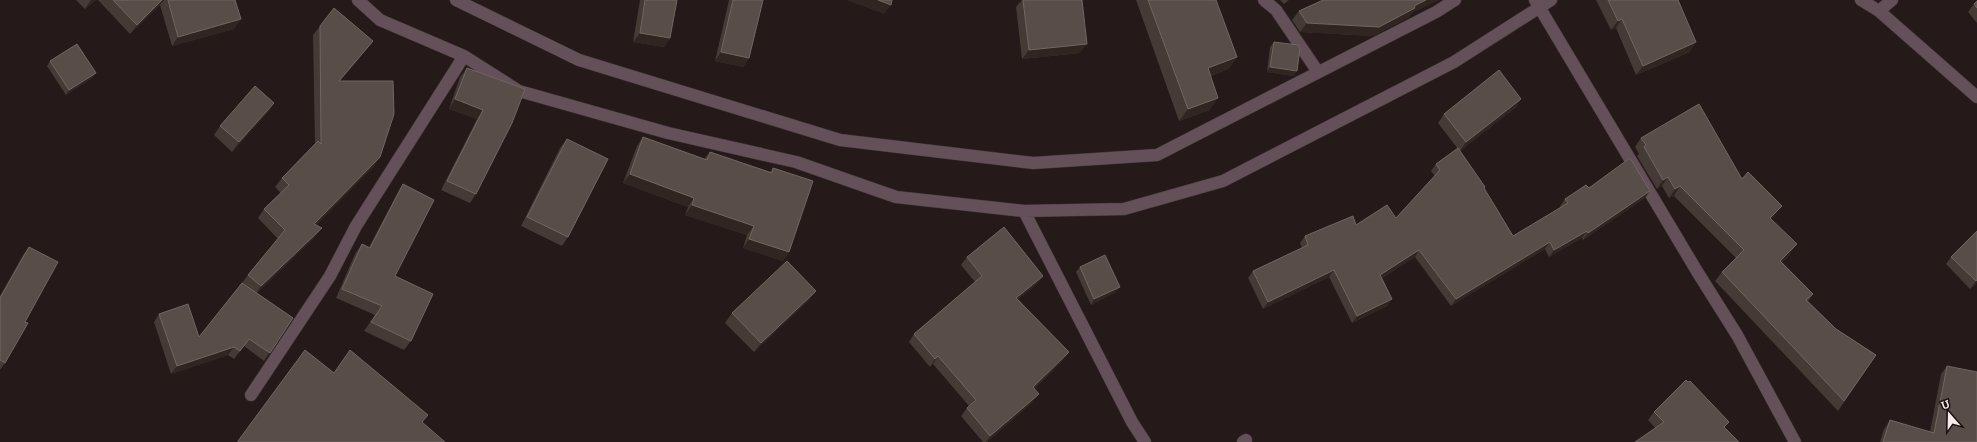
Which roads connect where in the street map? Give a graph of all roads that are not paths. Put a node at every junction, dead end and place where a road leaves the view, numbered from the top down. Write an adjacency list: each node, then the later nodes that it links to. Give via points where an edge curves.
1 (358, 0): 10 (street, via 380,20)
2 (456, 0): 11 (street, via 579,60 840,140 1033,163 1157,155)
3 (1264, 0): 11 (street, via 1276,10)
4 (1455, 0): 11 (street)
5 (1550, 0): 8 (street)
6 (1861, 0): 9 (street)
7 (1892, 0): 9 (street)
8 (1537, 4): 13 (street, via 1454,62 1223,181 1124,209); 16 (street, via 1737,335)
9 (1879, 11): 12 (street)
10 (464, 56): 13 (street, via 519,91 668,133 796,162 896,197); 14 (street, via 356,226 330,276)
11 (1318, 72)
12 (1977, 97)
13 (1024, 211): 15 (street, via 1132,422)
14 (251, 395)
15 (1145, 442)
16 (1795, 442)

